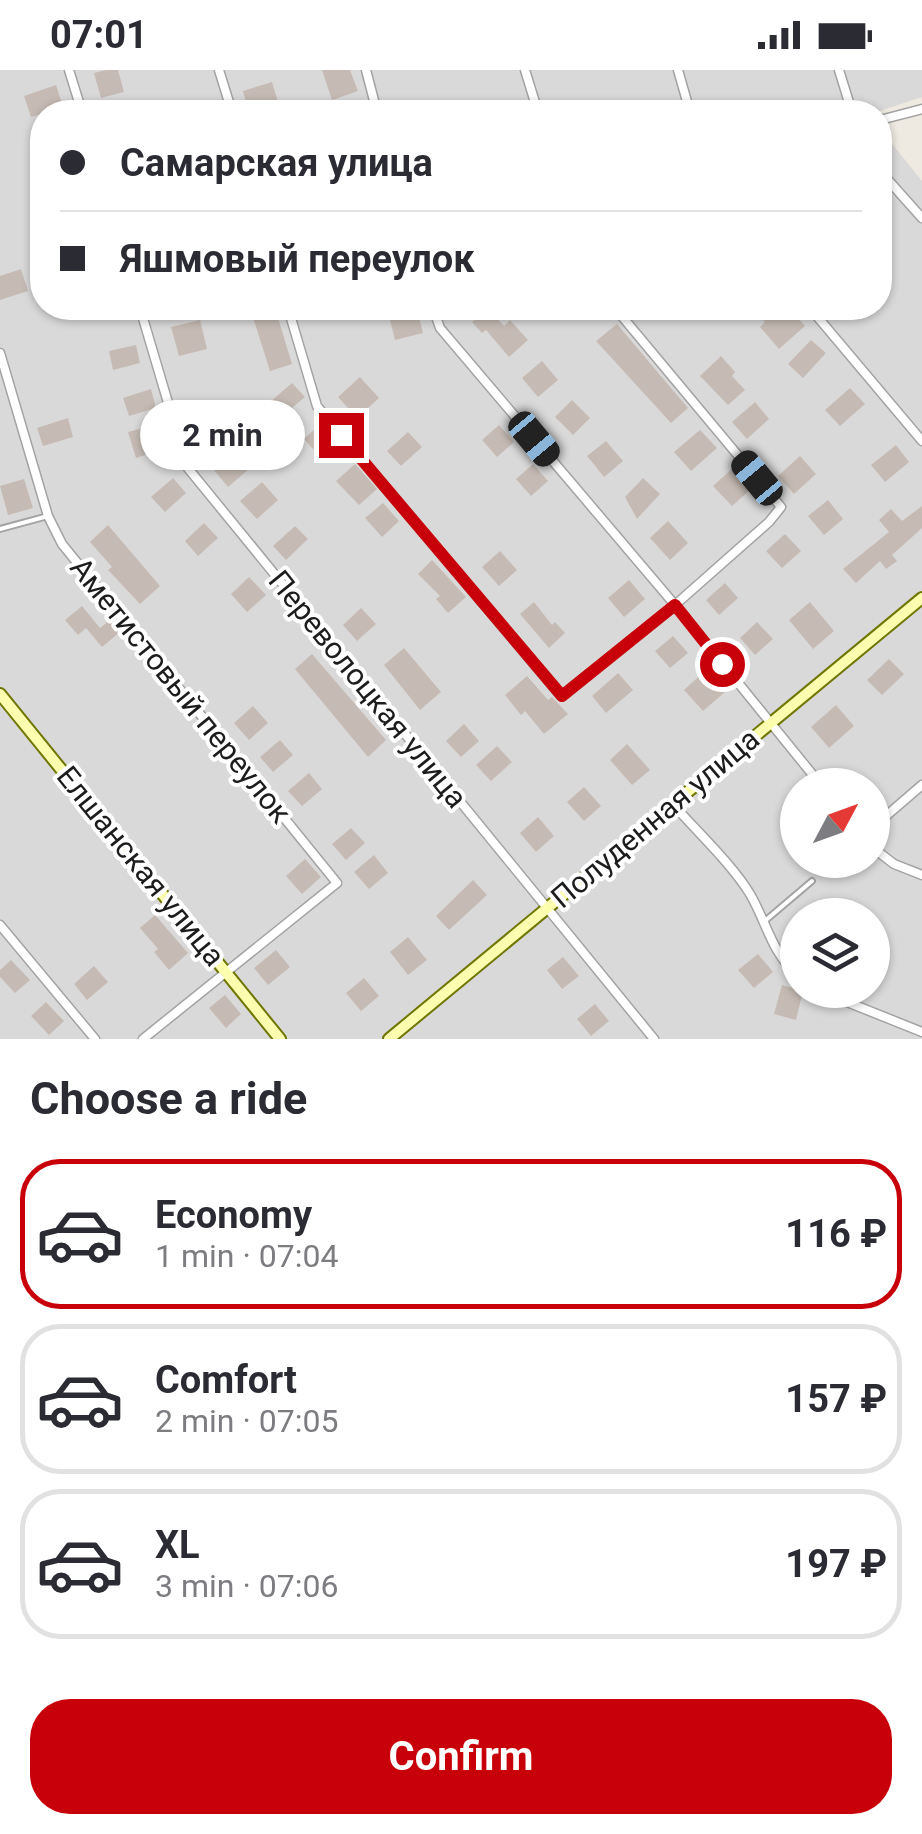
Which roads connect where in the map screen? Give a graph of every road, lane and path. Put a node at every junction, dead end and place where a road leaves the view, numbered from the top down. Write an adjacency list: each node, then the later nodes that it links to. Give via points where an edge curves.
1 (70, 70): 7 (street)
2 (219, 70): 8 (street)
3 (366, 70): 9 (street)
4 (525, 70): 10 (street)
5 (678, 70): 11 (street)
6 (839, 70): 12 (street)
7 (79, 100)
8 (228, 100)
9 (374, 100)
10 (534, 100)
11 (687, 100)
12 (848, 100)
13 (922, 109): 14 (street)
14 (892, 117)
15 (892, 184): 16 (street)
16 (922, 218)
17 (144, 320): 37 (street, Переволоцкая улица, via 187,467)
18 (292, 320): 27 (street, via 317,406 562,696)
19 (437, 320): 27 (street)
20 (625, 320): 27 (street, via 781,507)
21 (820, 320): 23 (street)
22 (0, 353): 24 (street, Аметистовый переулок)
23 (922, 442)
24 (48, 516): 25 (lane); 41 (street, Аметистовый переулок, via 62,544 337,884)
25 (0, 529)
26 (922, 598): 29 (street, Полуденная улица)
27 (675, 605): 29 (street)
28 (0, 694): 41 (street, Елшанская улица)
29 (770, 722): 30 (street); 32 (street, Полуденная улица)
30 (808, 768)
31 (922, 785): 33 (street)
32 (672, 802): 37 (street, Полуденная улица); 38 (street, via 749,892)
33 (890, 813)
34 (890, 861): 35 (street)
35 (922, 875)
36 (812, 881): 38 (lane)
37 (546, 908): 47 (street, Полуденная улица); 48 (street, Переволоцкая улица)
38 (762, 923): 40 (street)
39 (0, 926): 44 (street)
40 (780, 956)
41 (228, 972): 45 (street); 46 (street, Елшанская улица)
42 (862, 1008): 43 (street)
43 (922, 1032)
44 (95, 1039)
45 (143, 1039)
46 (280, 1039)
47 (389, 1039)
48 (654, 1039)

